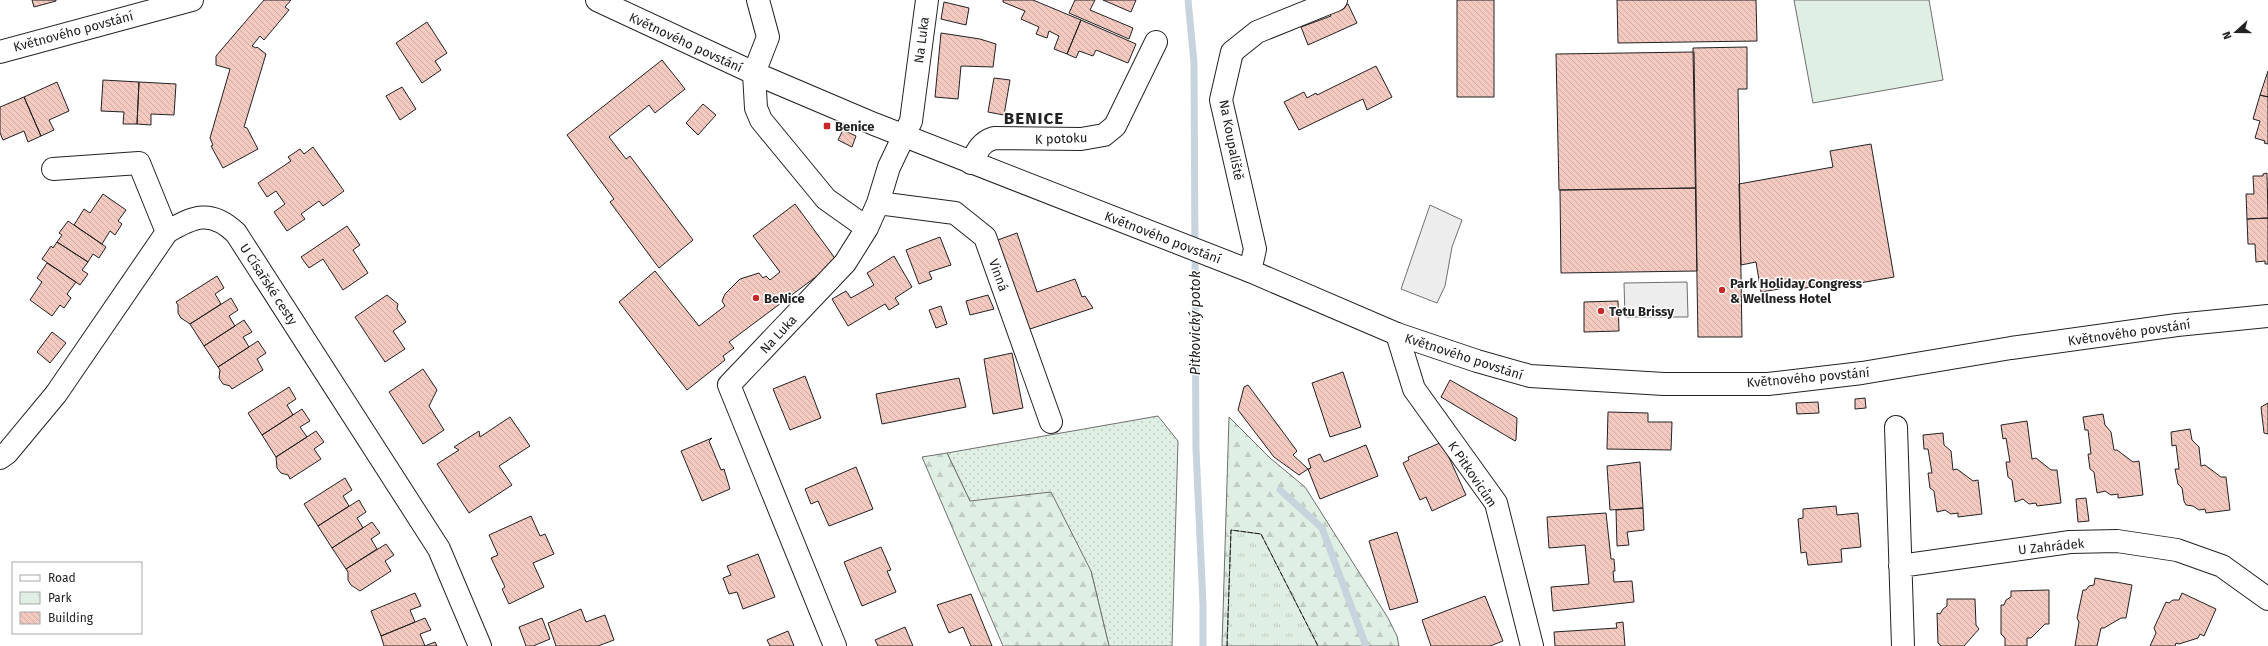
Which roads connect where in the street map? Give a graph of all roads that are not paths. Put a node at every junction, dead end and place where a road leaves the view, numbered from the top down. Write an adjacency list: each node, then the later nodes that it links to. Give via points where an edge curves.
1 (192, 0): 7 (street, Květnového povstání)
2 (597, 0): 8 (street, Květnového povstání)
3 (758, 0): 8 (street, via 768,36)
4 (927, 0): 9 (street, Na Luka, via 914,105 911,121)
5 (1336, 0): 15 (street, Na Koupaliště, via 1257,32 1232,52 1221,100 1255,249)
6 (1156, 42): 10 (street, K potoku, via 1115,126 1104,135 1081,139 994,138 980,146)
7 (0, 52)
8 (754, 73): 9 (street, Květnového povstání); 13 (street, Květnového povstání, via 756,108 761,120 826,199)
9 (904, 136): 10 (street, Květnového povstání); 12 (street, Na Luka, via 889,167)
10 (971, 163): 15 (street, Květnového povstání)
11 (53, 169): 14 (street, via 139,163)
12 (878, 203): 13 (street, Na Luka); 18 (street, Vinná, via 955,213 985,237)
13 (867, 228): 24 (street, Na Luka, via 845,263 729,385)
14 (167, 232): 20 (street, U Císařské cesty, via 56,394); 23 (street, U Císařské cesty, via 189,219 206,217 224,222 236,234 439,549)
15 (1241, 268): 17 (street, Květnového povstání)
16 (2268, 316): 17 (street, Květnového povstání, via 2176,325 2011,348 1862,373 1768,384 1664,384 1530,376)
17 (1397, 334): 25 (street, K Pitkovicům, via 1414,390 1496,503)
18 (1051, 422)
19 (1896, 427): 21 (street)
20 (0, 458)
21 (1900, 566): 22 (street, U Zahrádek, via 2070,542 2117,541 2177,550 2222,566); 26 (street)
22 (2268, 599)
23 (480, 646)
24 (835, 646)
25 (1532, 646)
26 (1903, 646)

